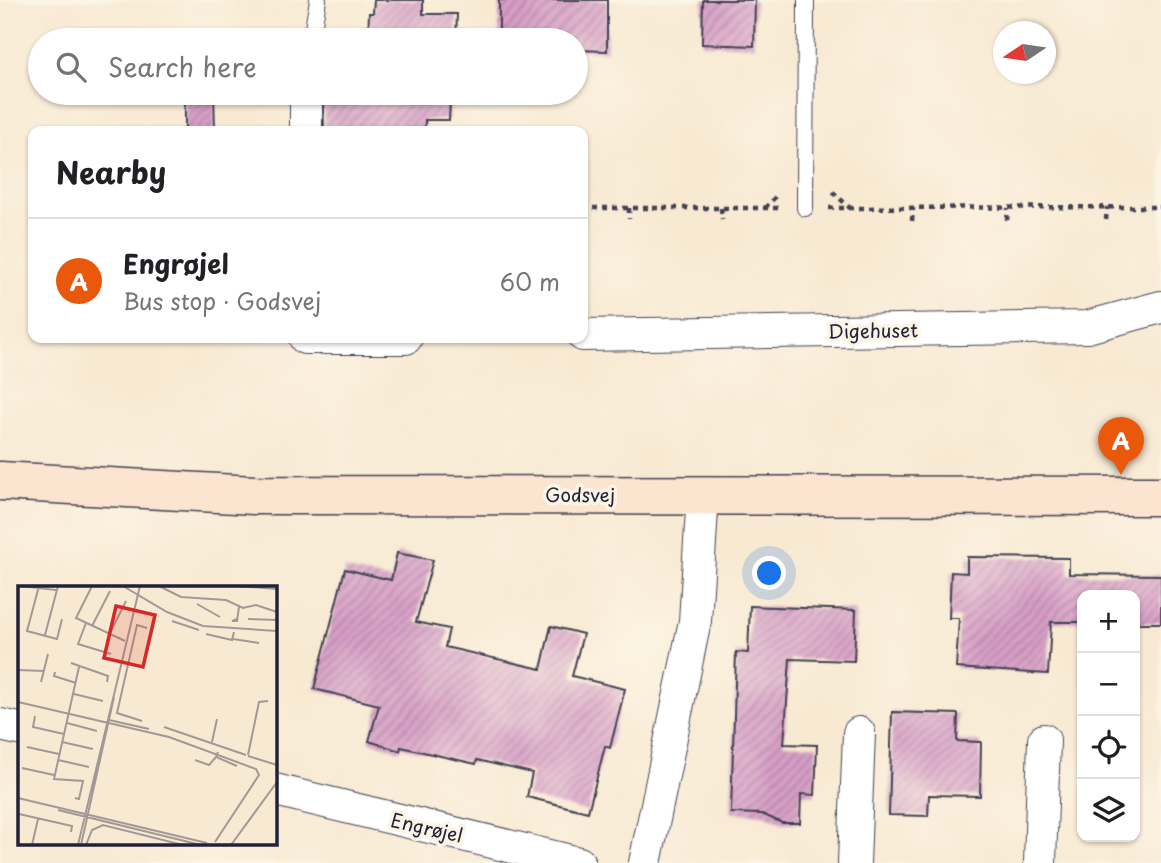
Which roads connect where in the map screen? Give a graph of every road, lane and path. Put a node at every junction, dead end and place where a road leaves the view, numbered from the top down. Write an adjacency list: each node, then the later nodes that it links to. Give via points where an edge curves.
1 (318, 0): 3 (lane)
2 (806, 0): 11 (lane)
3 (313, 28)
4 (306, 105): 5 (street)
5 (306, 126)
6 (1107, 207): 7 (path); 13 (path); 17 (path)
7 (1161, 207)
8 (588, 208): 9 (path)
9 (629, 208): 10 (path); 14 (path)
10 (721, 208): 11 (path); 15 (path)
11 (806, 208): 12 (path)
12 (913, 208): 13 (path); 18 (path)
13 (1007, 208): 16 (path)
14 (629, 219)
15 (722, 219)
16 (1007, 220)
17 (1106, 220)
18 (912, 221)
19 (1161, 307): 20 (street, Digehuset, via 1087,327)
20 (588, 335)
21 (0, 481): 22 (street, Godsvej, via 254,495)
22 (703, 494): 23 (street, Godsvej); 30 (street, via 695,621)
23 (1161, 496)
24 (0, 725): 25 (street)
25 (18, 729)
26 (859, 733): 31 (street)
27 (1044, 740): 32 (street)
28 (276, 790): 29 (street, Engrøjel)
29 (579, 863)
30 (645, 863)
31 (854, 863)
32 (1040, 863)

